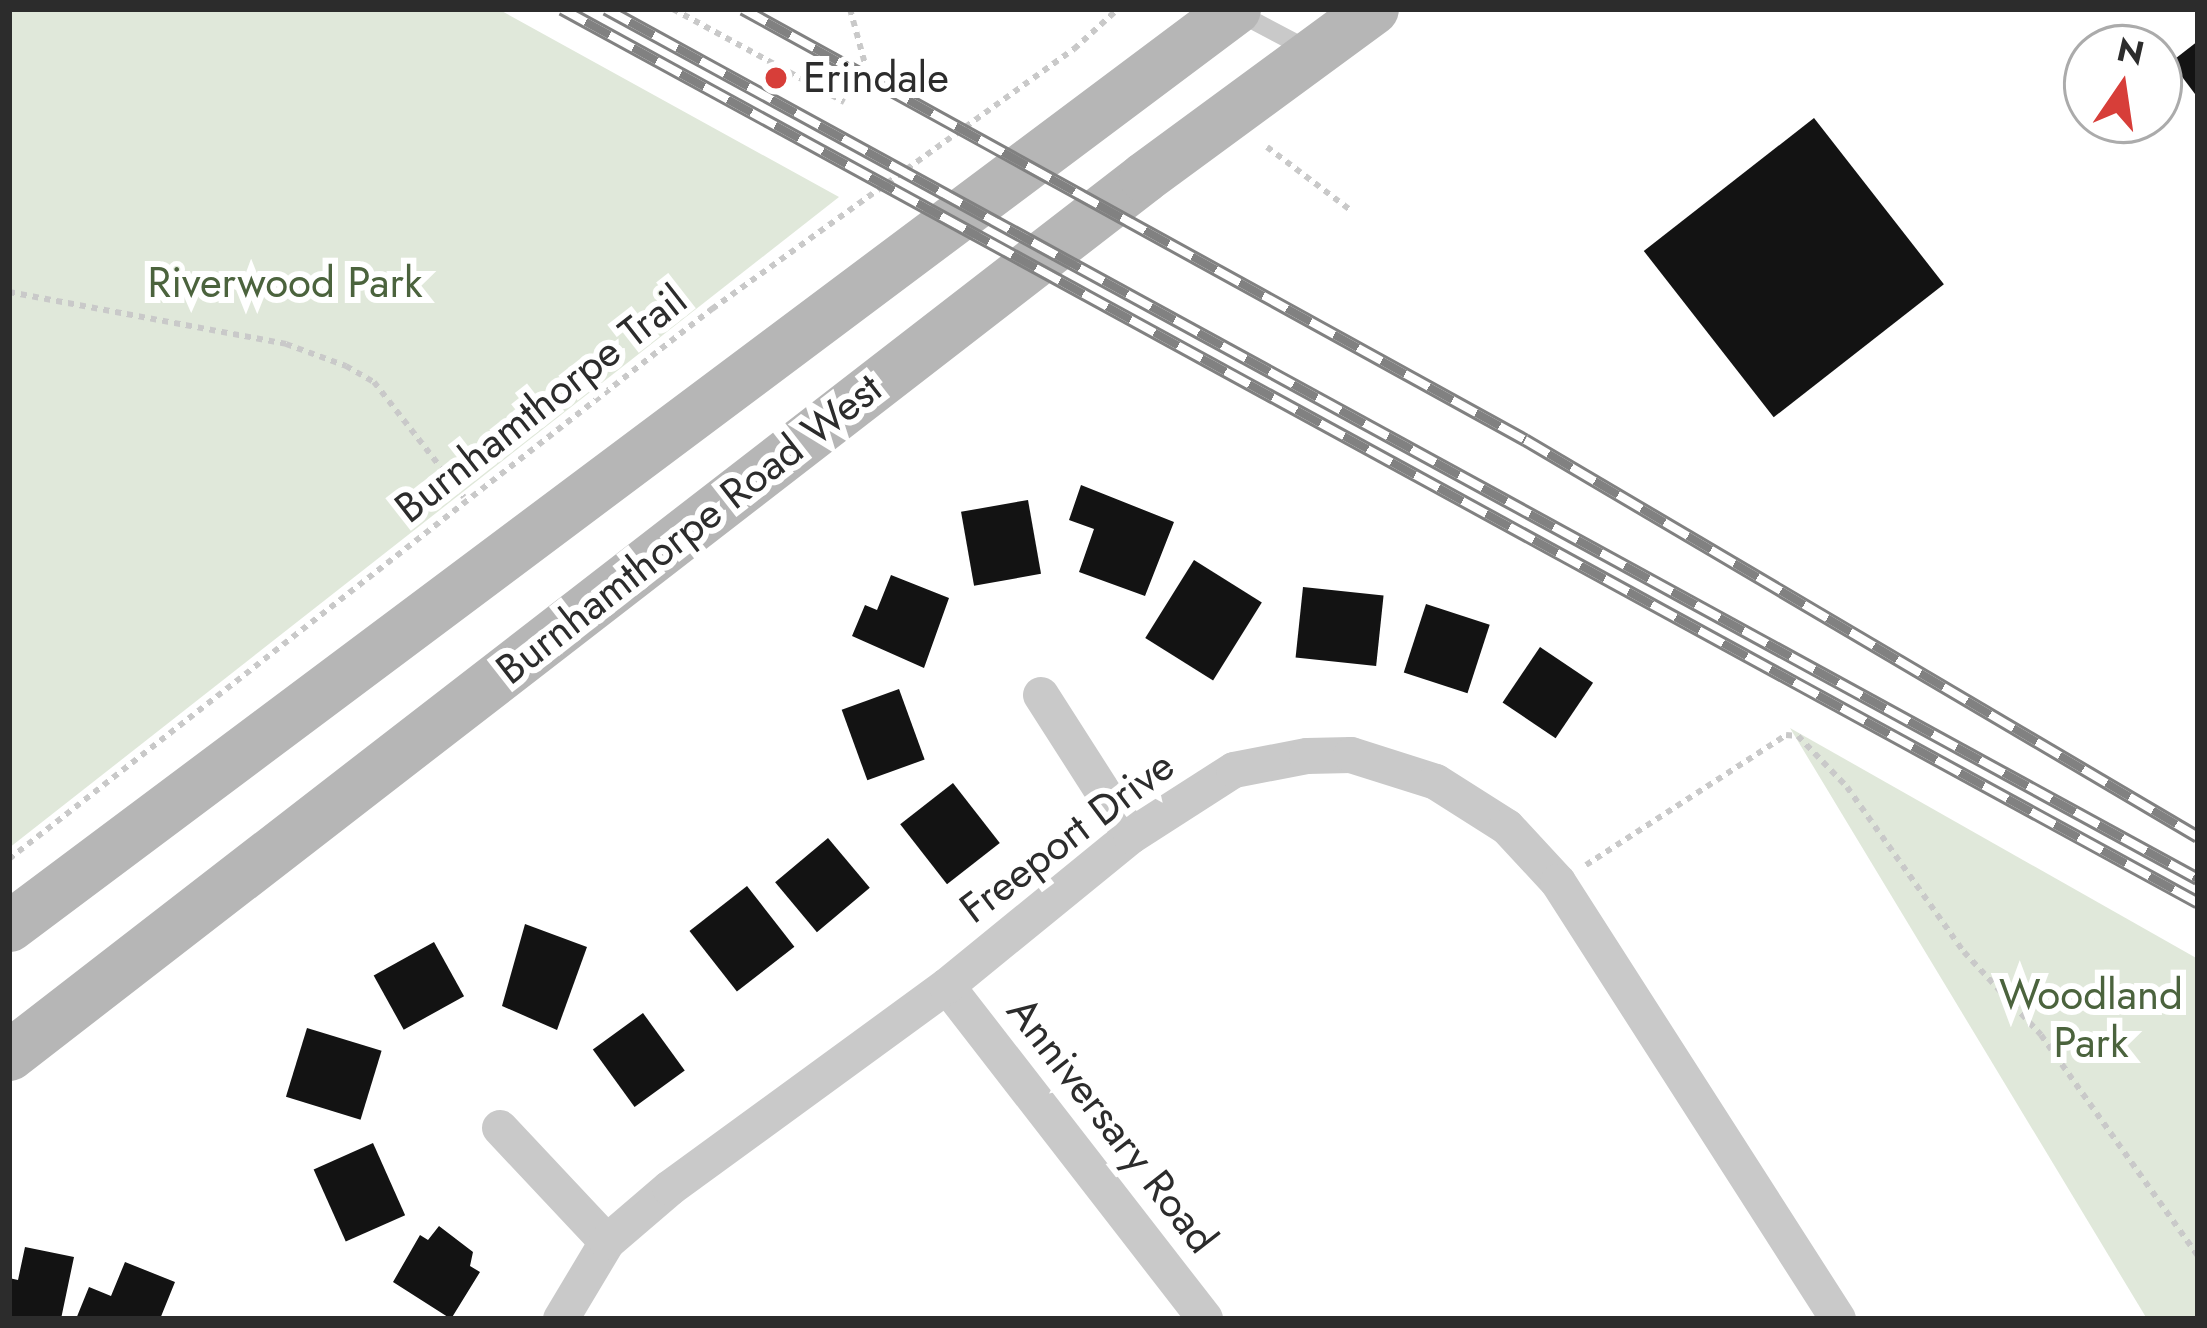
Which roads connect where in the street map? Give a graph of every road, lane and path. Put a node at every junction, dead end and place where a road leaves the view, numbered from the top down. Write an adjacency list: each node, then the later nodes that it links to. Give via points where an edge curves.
1 (673, 9): 8 (path)
2 (850, 9): 7 (path)
3 (1118, 9): 12 (path, Burnhamthorpe Trail)
4 (1233, 9): 6 (lane); 17 (main road, Burnhamthorpe Road West)
5 (1373, 9): 6 (main road, Burnhamthorpe Road West)
6 (1313, 52): 19 (main road, Burnhamthorpe Road West)
7 (866, 64)
8 (844, 102)
9 (1267, 147): 10 (path)
10 (1349, 209)
11 (9, 292): 12 (path, via 286,344 346,366 374,382)
12 (465, 499): 15 (path, Burnhamthorpe Trail)
13 (1041, 695): 14 (street)
14 (1130, 836): 16 (street, Freeport Drive, via 1234,770 1351,755 1436,782 1507,827); 18 (street, Freeport Drive)
15 (9, 859)
16 (1558, 882): 22 (path, via 1786,735 1798,736 1847,787 1964,952 2041,1034); 25 (street, Freeport Drive)
17 (9, 926)
18 (947, 986): 21 (street, Freeport Drive, via 670,1188); 24 (street, Anniversary Road)
19 (9, 1055)
20 (500, 1129): 21 (street)
21 (608, 1243): 23 (street, Freeport Drive)
22 (2198, 1256)
23 (561, 1319)
24 (1204, 1319)
25 (1838, 1319)

